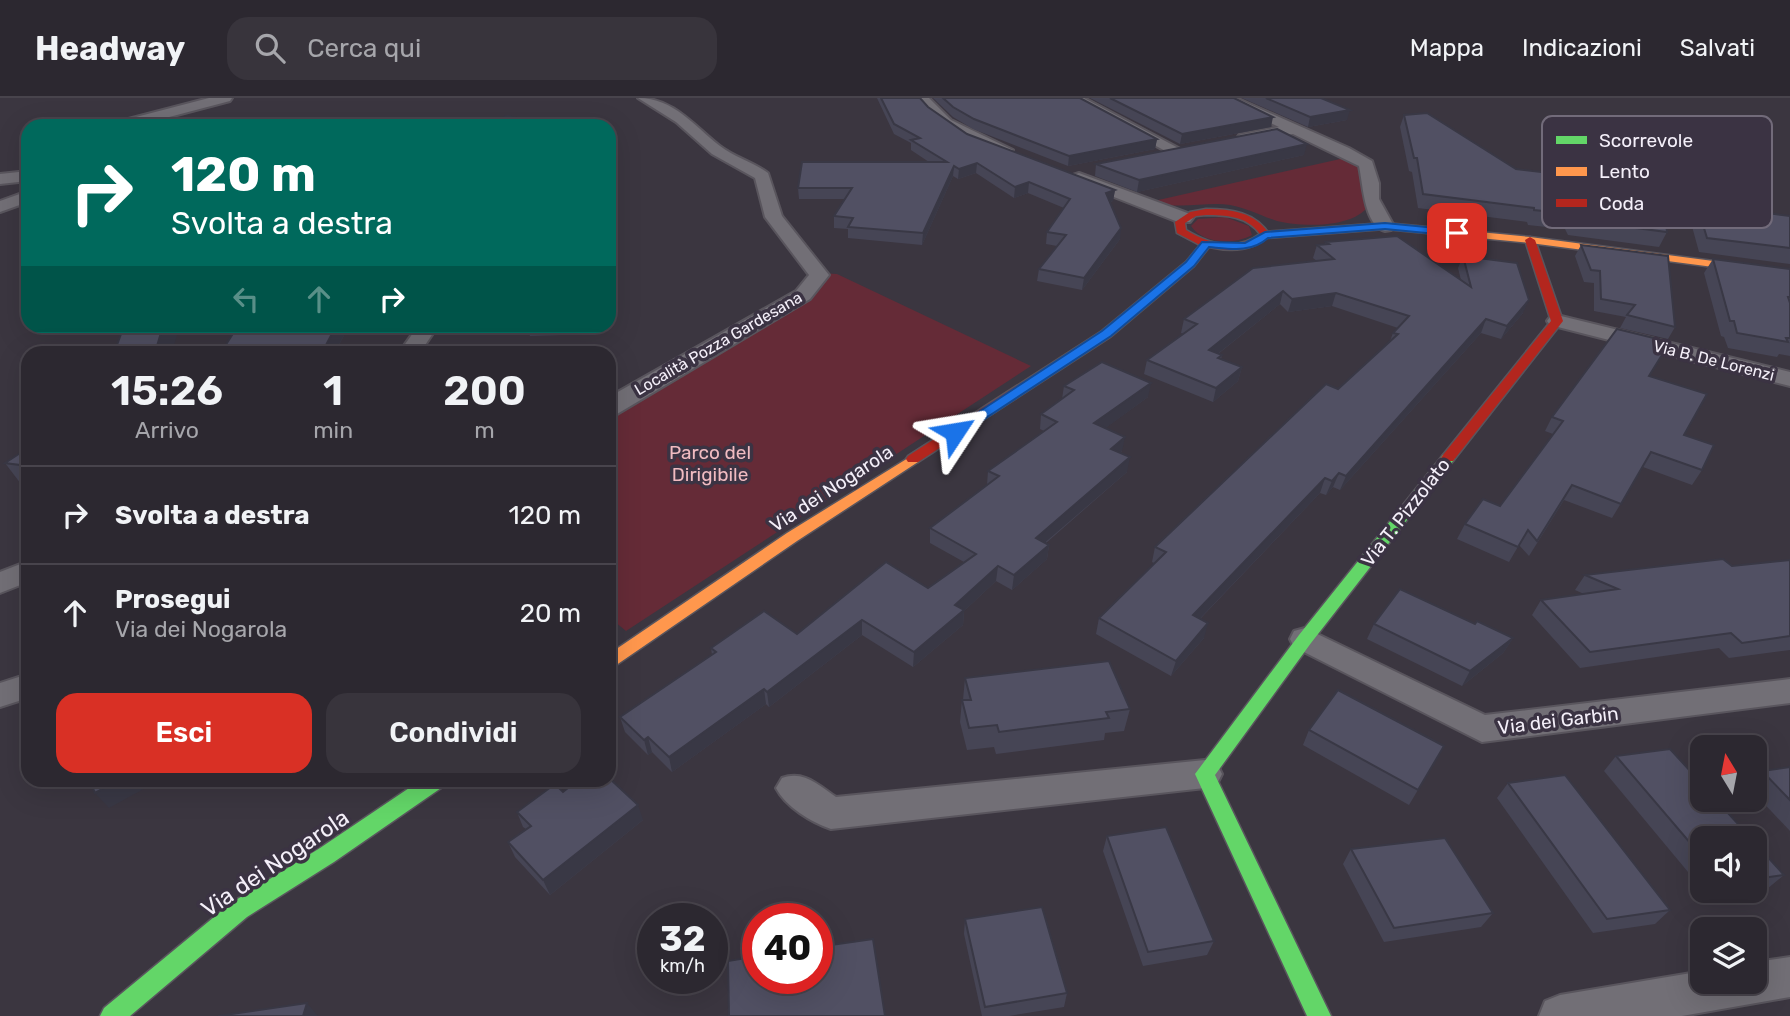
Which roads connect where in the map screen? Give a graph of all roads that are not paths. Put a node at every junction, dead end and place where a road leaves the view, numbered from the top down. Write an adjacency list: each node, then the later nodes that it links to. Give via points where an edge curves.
1 (225, 98): 6 (street)
2 (645, 98): 24 (street, Località Pozza Gardesana, via 681,119 717,151 762,176 774,217 819,275 803,295)
3 (922, 98): 9 (street, via 944,121)
4 (1074, 98): 10 (street, via 1182,150)
5 (1225, 98): 7 (street)
6 (145, 119)
7 (1294, 129): 8 (street); 17 (street, via 1366,164 1371,199)
8 (1228, 141)
9 (1017, 156)
10 (1148, 157)
11 (1094, 168): 16 (street, via 1067,174)
12 (21, 176): 13 (street)
13 (0, 178)
14 (21, 199): 15 (street)
15 (0, 207)
16 (1184, 218): 18 (street, via 1206,212 1234,214 1257,223); 20 (street, via 1181,231)
17 (1385, 226): 18 (street); 19 (street)
18 (1265, 235): 20 (street, via 1245,246)
19 (1530, 240): 21 (street); 22 (street)
20 (1206, 244): 28 (street, Via dei Nogarola, via 1190,264 1106,334 792,537)
21 (1790, 274)
22 (1557, 321): 23 (street, Via B. De Lorenzi); 27 (street, Via T. Pizzolato)
23 (1790, 379)
24 (616, 404)
25 (21, 574): 26 (street)
26 (0, 583)
27 (1305, 639): 30 (street, Via dei Garbin, via 1482,729); 32 (street, Via T. Pizzolato)
28 (616, 658)
29 (21, 688): 31 (street)
30 (1790, 691)
31 (0, 695)
32 (1205, 774): 34 (street, via 831,813); 37 (street)
33 (427, 787): 36 (street, Via dei Nogarola, via 239,910)
34 (794, 788)
35 (1790, 977): 38 (street)
36 (112, 1016)
37 (1319, 1016)
38 (1560, 1016)

